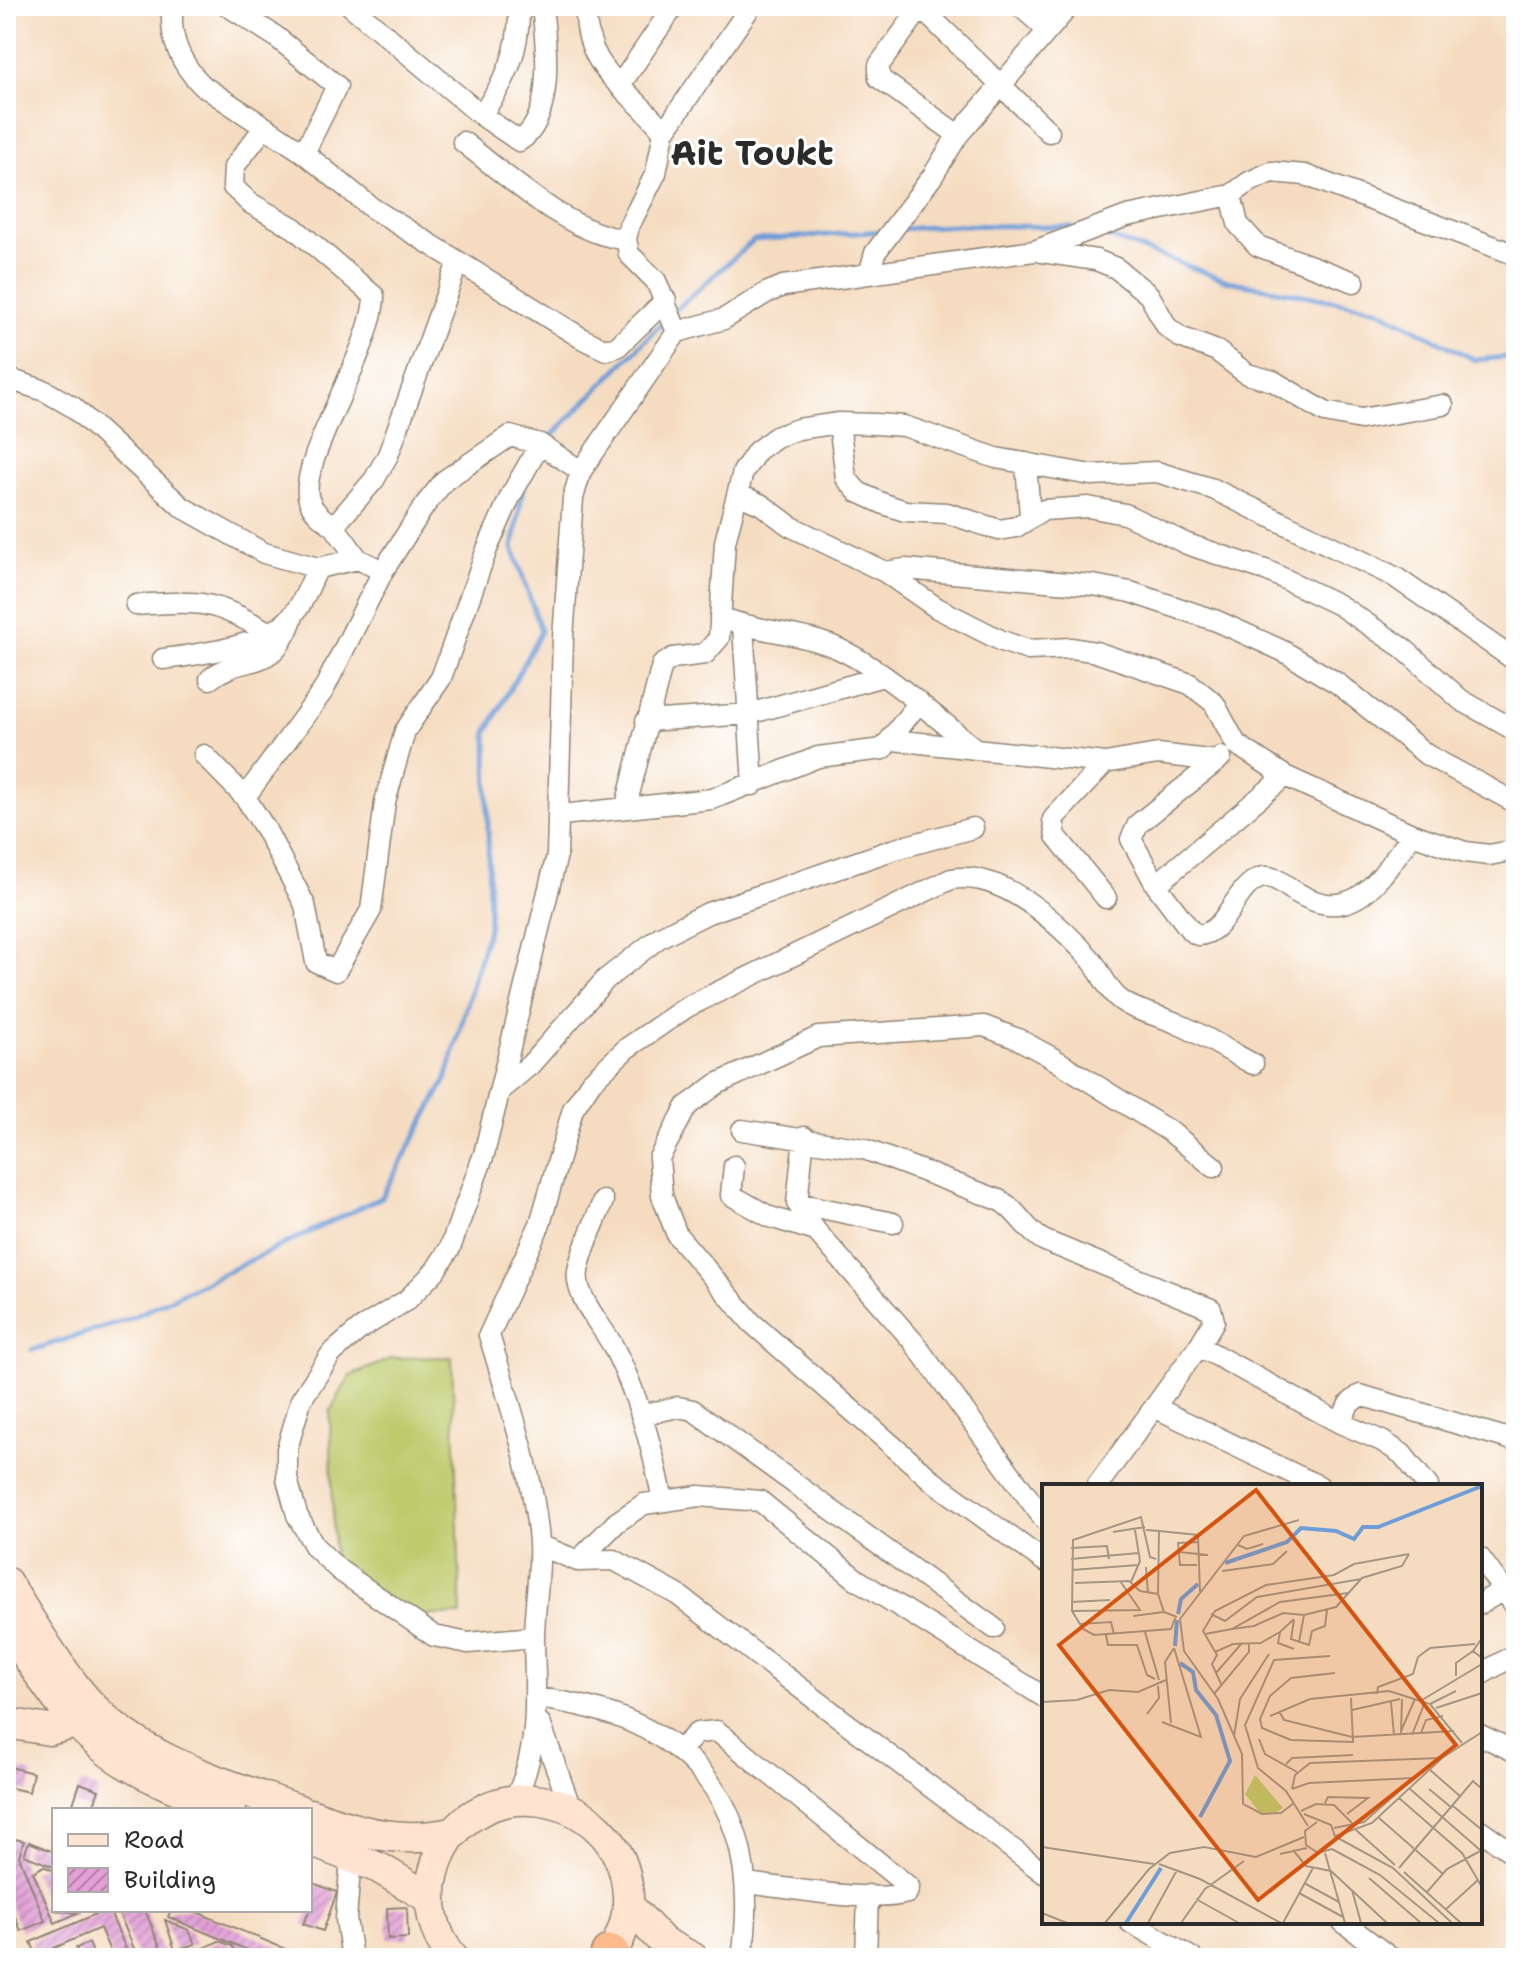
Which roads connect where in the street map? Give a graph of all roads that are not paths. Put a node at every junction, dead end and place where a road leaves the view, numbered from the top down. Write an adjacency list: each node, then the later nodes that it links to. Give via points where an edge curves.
1 (173, 6): 16 (street, via 176,50 188,73)
2 (228, 6): 21 (street, via 337,86)
3 (351, 6): 15 (street)
4 (519, 6): 15 (street, via 513,63)
5 (542, 6): 15 (street, via 547,66 539,112 519,141)
6 (586, 6): 14 (street, via 589,46)
7 (674, 6): 14 (street)
8 (751, 6): 17 (street)
9 (1020, 6): 12 (street)
10 (1069, 6): 12 (street)
11 (922, 7): 13 (street); 19 (street, via 879,65 879,78)
12 (1046, 29): 13 (street)
13 (999, 83): 18 (street); 19 (street)
14 (620, 85): 17 (street)
15 (481, 115)
16 (263, 129): 21 (street); 41 (street, via 234,167 233,187 294,228 374,296 353,372 309,472 308,498 320,518)
17 (664, 132): 23 (street, via 656,173)
18 (1049, 132)
19 (958, 135): 27 (street, via 875,253)
20 (463, 142): 23 (street, via 592,232)
21 (304, 153): 26 (street, via 372,208)
22 (1231, 195): 24 (street, via 1127,216); 25 (street, via 1271,172 1290,171); 28 (street, via 1238,224 1258,246)
23 (626, 239): 29 (street, via 629,254 656,281)
24 (1034, 251): 27 (street); 32 (street, via 1116,268 1149,295 1167,327 1180,337 1217,351 1247,374 1273,381 1325,412 1361,419)
25 (1516, 255)
26 (458, 262): 29 (street, via 606,350 617,347); 41 (street, via 388,455)
27 (869, 274): 30 (street, via 783,286 724,319)
28 (1354, 282)
29 (666, 300): 30 (street)
30 (677, 332): 36 (street)
31 (6, 378): 43 (street, via 73,407 203,521 264,553)
32 (1443, 405)
33 (839, 423): 35 (street, via 904,426); 38 (street, via 798,429 757,451 743,472); 40 (street, via 846,478 858,492 905,511 947,513 999,530 1016,527)
34 (540, 444): 36 (street); 44 (street, via 510,436 445,480); 67 (street, via 487,549 441,678 405,731 385,802 371,910 336,971 316,962 305,905)
35 (1026, 463): 37 (street); 40 (street)
36 (581, 471): 70 (street, via 573,498 563,638)
37 (1091, 475): 39 (street); 52 (street, via 1157,472 1237,499 1395,577)
38 (738, 494): 45 (street); 48 (street, via 720,574)
39 (1088, 507): 40 (street); 58 (street, via 1134,518 1339,605 1403,648 1461,700)
40 (1030, 516)
41 (334, 526): 42 (street)
42 (358, 559): 43 (street); 44 (street)
43 (318, 568): 47 (street)
44 (383, 571): 67 (street, via 323,691)
45 (885, 572): 60 (street, via 937,608 1002,641 1028,650 1096,652 1190,684 1214,703); 68 (street, via 905,569 1093,585 1217,621 1337,683 1427,755)
46 (136, 605): 50 (street, via 199,601 230,610)
47 (293, 616): 50 (street); 54 (street, via 286,635 261,661 220,670)
48 (720, 617): 49 (street); 57 (street, via 714,647 662,665)
49 (743, 626): 53 (street, via 838,649); 56 (street)
50 (268, 632): 51 (street, via 222,650)
51 (163, 659)
52 (1516, 661)
53 (880, 677): 55 (street); 56 (street)
54 (210, 679)
55 (919, 702): 59 (street); 61 (street)
56 (749, 714): 57 (street); 66 (street)
57 (646, 721): 69 (street)
58 (1516, 731)
59 (893, 740): 61 (street); 66 (street, via 883,749 818,757)
60 (1236, 744): 63 (street); 65 (street)
61 (973, 747): 64 (street)
62 (204, 755): 67 (street)
63 (1217, 761): 64 (street, via 1158,754); 74 (street, via 1133,831 1134,848)
64 (1105, 763): 75 (street, via 1075,799 1057,811 1052,828)
65 (1285, 776): 72 (street); 74 (street)
66 (753, 785): 69 (street, via 712,799)
67 (245, 797)
68 (1516, 803)
69 (626, 806): 70 (street)
70 (561, 815): 77 (street, via 557,855)
71 (973, 828): 77 (street, via 708,913 660,937 606,979 530,1065)
72 (1412, 834): 73 (street, via 1465,852); 74 (street, via 1379,879 1345,905 1323,906 1270,877 1260,878 1206,935 1191,931)
73 (1516, 850)
74 (1156, 885)
75 (1106, 898)
76 (1253, 1064): 96 (street, via 1181,1025 1136,1010 1116,996 1090,958 1024,900 970,875 951,879 651,1029 591,1082 573,1109 540,1224 489,1335 517,1431)
77 (500, 1090): 106 (street, via 484,1154 450,1248 420,1288 345,1341 319,1369 294,1416 286,1464 297,1515 315,1547 413,1624 457,1642)
78 (742, 1130): 79 (street)
79 (804, 1137): 83 (street); 86 (street, via 864,1149 999,1200 1043,1240 1211,1309 1214,1321)
80 (734, 1166): 85 (street, via 731,1195 770,1217)
81 (1214, 1167): 97 (street, via 1172,1133 1051,1057 984,1026 818,1037 717,1084 687,1106 659,1158 662,1196 677,1235 752,1323 934,1482)
82 (603, 1201): 88 (street, via 578,1272 581,1291 614,1348)
83 (797, 1203): 84 (street); 85 (street)
84 (893, 1223)
85 (816, 1231): 95 (street, via 912,1340)
86 (1199, 1346): 87 (street); 89 (street)
87 (1156, 1408): 91 (street); 92 (street)
88 (641, 1415): 94 (street, via 654,1449); 105 (street, via 678,1407 693,1410)
89 (1340, 1423): 90 (street, via 1360,1395); 93 (street, via 1402,1454)
90 (1516, 1441)
91 (1099, 1484)
92 (1315, 1484)
93 (1426, 1484)
94 (663, 1501): 98 (street, via 644,1504 617,1522); 109 (street, via 699,1496 760,1501 856,1579)
95 (1042, 1516)
96 (539, 1545): 98 (street); 106 (street)
97 (1042, 1560)
98 (578, 1561): 128 (street, via 614,1560 678,1595)
99 (1482, 1561): 101 (street)
100 (6, 1582): 118 (street, via 77,1690 111,1724 172,1763)
101 (1503, 1590): 102 (street); 103 (street)
102 (1482, 1603)
103 (1516, 1607)
104 (6, 1624): 112 (street)
105 (994, 1628)
106 (534, 1637): 110 (street)
107 (1516, 1654): 108 (street)
108 (1482, 1674)
109 (1042, 1696)
110 (537, 1707): 114 (street, via 587,1706 651,1731); 116 (street, via 531,1761); 119 (street)
111 (6, 1723): 112 (street, via 49,1730)
112 (76, 1723): 117 (street, via 147,1775)
113 (1482, 1736): 115 (street)
114 (679, 1751): 129 (street, via 707,1779 731,1816); 130 (street, via 697,1733 717,1731 909,1887 900,1895)
115 (1516, 1752)
116 (515, 1799): 119 (street); 122 (street, via 482,1810)
117 (226, 1808)
118 (294, 1808)
119 (571, 1809): 132 (street, via 600,1830 620,1858)
120 (312, 1815): 123 (street)
121 (1482, 1831): 125 (street)
122 (455, 1832): 123 (street); 131 (street, via 436,1863)
123 (389, 1838): 127 (street, via 389,1851)
124 (312, 1842): 126 (street)
125 (1516, 1855)
126 (351, 1857): 127 (street); 136 (street, via 346,1919)
127 (379, 1868): 131 (street)
128 (1042, 1871)
129 (746, 1883): 130 (street); 139 (street)
130 (868, 1895): 140 (street)
131 (431, 1899): 137 (street, via 439,1936)
132 (628, 1905): 135 (street); 138 (street, via 663,1942)
133 (1133, 1924): 141 (street)
134 (1346, 1924): 142 (street)
135 (616, 1956)
136 (352, 1958)
137 (453, 1958)
138 (693, 1958)
139 (742, 1958)
140 (866, 1958)
141 (1192, 1958)
142 (1391, 1958)

